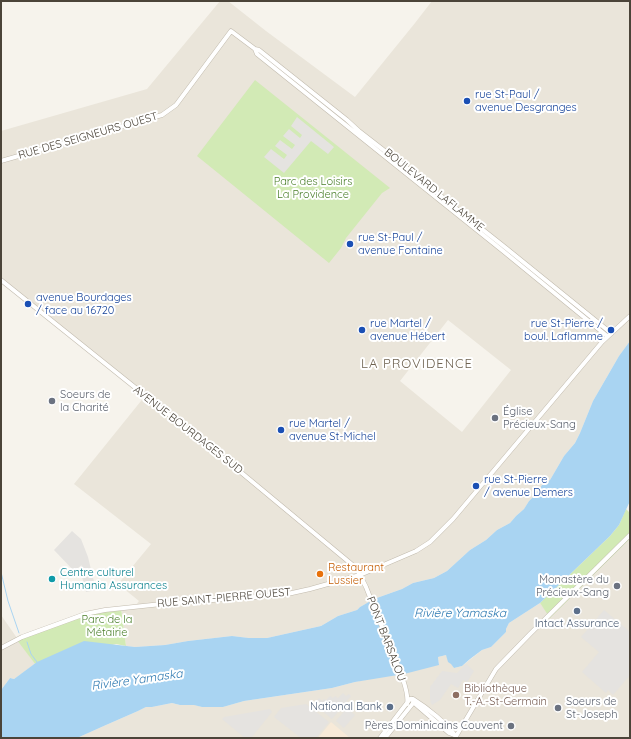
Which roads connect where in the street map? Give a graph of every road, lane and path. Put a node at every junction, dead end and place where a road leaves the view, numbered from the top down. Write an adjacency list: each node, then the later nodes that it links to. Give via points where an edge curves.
1 (231, 31): 2 (street, RUE DES SEIGNEURS OUEST, via 176,105 166,113); 5 (street, BOULEVARD LAFLAMME, via 256,49 256,54)
2 (1, 161)
3 (1, 280): 7 (street, AVENUE BOURDAGES SUD, via 355,566)
4 (630, 316): 5 (street, RUE SAINT-PIERRE OUEST)
5 (609, 335): 7 (street, RUE SAINT-PIERRE OUEST, via 453,519 430,542 416,551)
6 (630, 535): 11 (street, via 496,669)
7 (360, 575): 8 (street, AVENUE BOURDAGES SUD); 9 (street, RUE SAINT-PIERRE OUEST, via 283,595 104,610 85,614 22,637)
8 (366, 587): 10 (street, PONT BARSALOU)
9 (1, 648)
10 (411, 700): 12 (street, via 420,703); 13 (street); 14 (street); 15 (street)
11 (465, 722): 12 (street); 15 (street)
12 (447, 726): 15 (street)
13 (380, 738)
14 (385, 738)
15 (456, 738)

